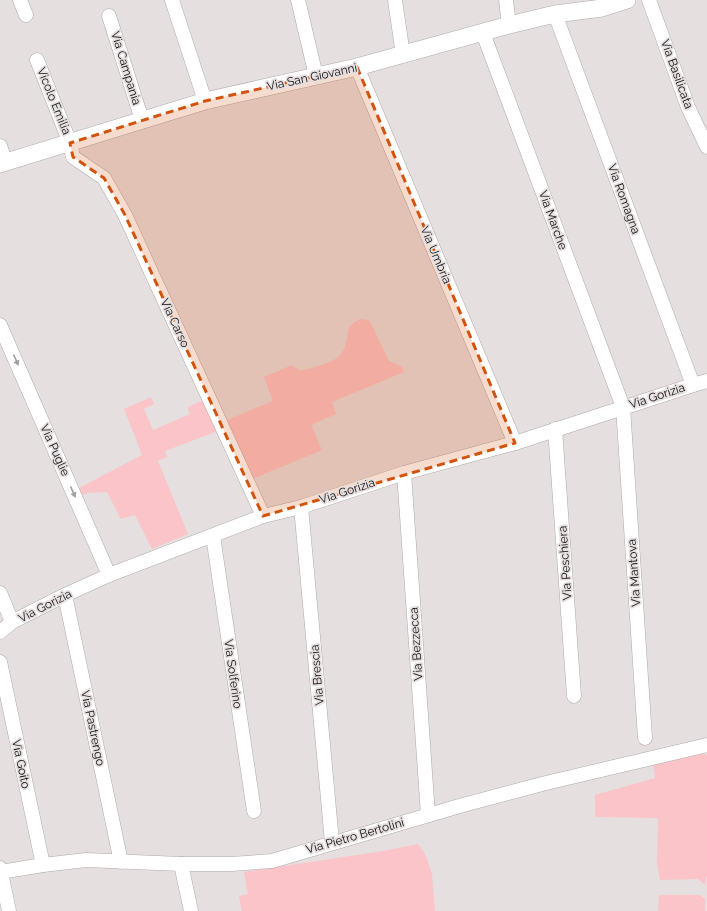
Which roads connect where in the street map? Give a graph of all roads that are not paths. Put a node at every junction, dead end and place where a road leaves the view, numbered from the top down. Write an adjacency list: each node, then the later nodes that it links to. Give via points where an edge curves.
1 (20, 0): 9 (street)
2 (172, 0): 17 (street)
3 (298, 0): 16 (street)
4 (395, 0): 13 (street)
5 (506, 0): 11 (street)
6 (626, 0): 8 (street, Via San Giovanni, via 602,8)
7 (649, 0): 21 (street, Via Basilicata, via 688,107)
8 (555, 14): 11 (street, Via San Giovanni); 25 (street, Via Romagna)
9 (26, 16)
10 (109, 16): 18 (street, Via Campania)
11 (509, 24): 12 (street, Via San Giovanni)
12 (483, 32): 13 (street, Via San Giovanni); 26 (street, Via Marche)
13 (403, 55): 15 (street, Via San Giovanni)
14 (37, 60): 19 (street, Vicolo Emilia)
15 (357, 67): 16 (street, Via San Giovanni); 28 (street, Via Umbria)
16 (316, 76): 17 (street, Via San Giovanni)
17 (205, 101): 18 (street, Via San Giovanni)
18 (142, 120): 19 (street, Via San Giovanni)
19 (70, 143): 22 (street, Via San Giovanni); 31 (street, Via Carso, via 73,157 104,178 125,215)
20 (0, 146): 22 (street)
21 (707, 146)
22 (3, 164)
23 (0, 325): 33 (street, Via Puglie, one-way to 33)
24 (707, 381): 25 (street, Via Gorizia)
25 (693, 385): 26 (street, Via Gorizia)
26 (623, 407): 27 (street, Via Gorizia); 40 (street, Via Mantova)
27 (555, 429): 28 (street, Via Gorizia); 39 (street, Via Peschiera)
28 (515, 442): 29 (street, Via Gorizia)
29 (404, 473): 30 (street, Via Gorizia); 43 (street, Via Bezzecca)
30 (301, 507): 31 (street, Via Gorizia); 44 (street, Via Brescia)
31 (263, 516): 32 (street, Via Gorizia)
32 (213, 536): 33 (street, Via Gorizia); 42 (street, Via Solferino)
33 (110, 575): 35 (street, Via Gorizia)
34 (0, 593): 36 (street)
35 (65, 595): 36 (street, Via Gorizia); 45 (street, Via Pastrengo)
36 (12, 622): 37 (street, Via Gorizia)
37 (0, 632)
38 (0, 662): 47 (street, Via Goito)
39 (574, 696)
40 (645, 738)
41 (706, 747): 43 (street, Via Pietro Bertolini, via 546,783)
42 (254, 811)
43 (428, 815): 44 (street, Via Pietro Bertolini)
44 (332, 842): 46 (street, Via Pietro Bertolini, via 272,861)
45 (121, 862): 46 (street, Via Pietro Bertolini); 47 (street, Via Pietro Bertolini, via 86,860)
46 (181, 864): 50 (street)
47 (43, 865): 48 (street, Via Pietro Bertolini)
48 (0, 871): 49 (street)
49 (9, 911)
50 (191, 911)

